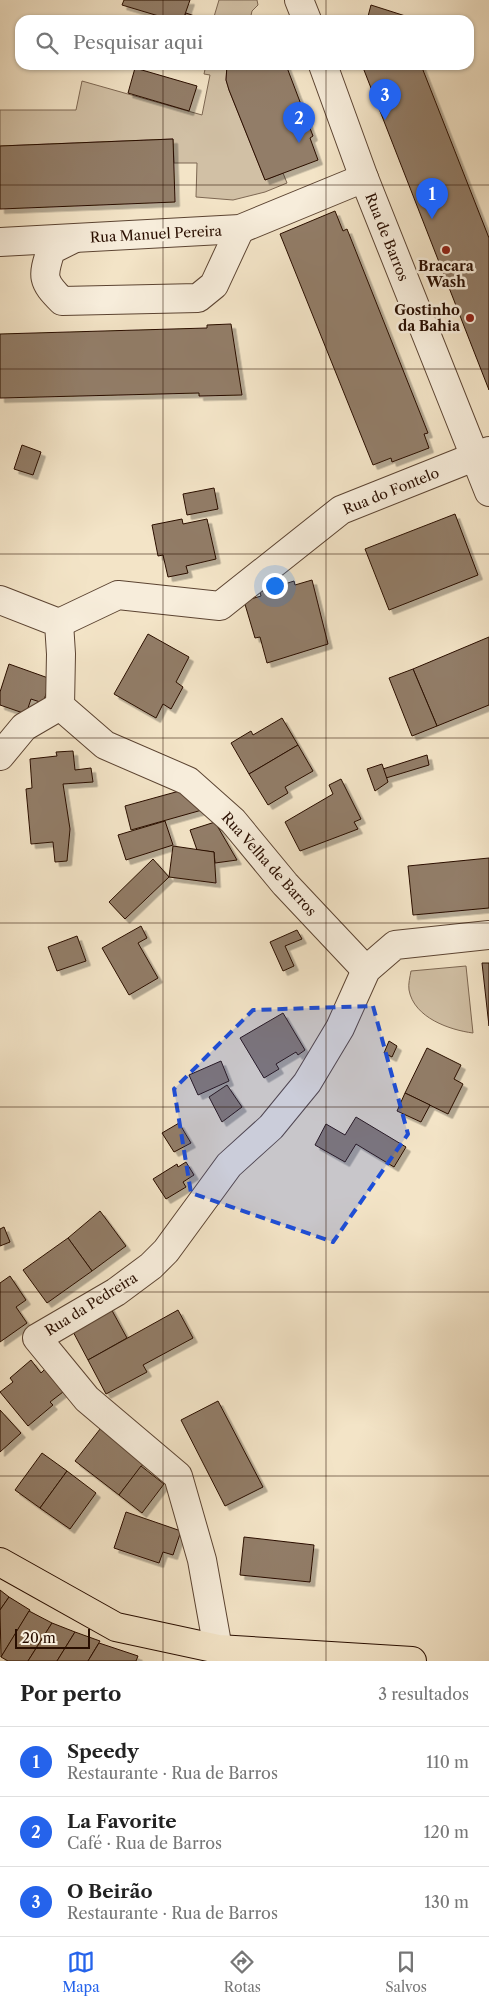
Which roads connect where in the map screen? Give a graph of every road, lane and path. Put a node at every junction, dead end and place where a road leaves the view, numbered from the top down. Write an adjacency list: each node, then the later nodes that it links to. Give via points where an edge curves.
1 (299, 0): 2 (street)
2 (304, 15)
3 (325, 70): 4 (street, Rua de Barros)
4 (364, 178): 5 (street, Rua Manuel Pereira); 8 (street, Rua de Barros)
5 (240, 229): 6 (street, Rua Manuel Pereira); 6 (street, Rua Manuel Pereira, via 214,285 198,298 62,301 49,288 43,273 51,250)
6 (73, 239): 7 (street, Rua Manuel Pereira)
7 (0, 242)
8 (482, 454): 9 (street, Rua de Barros); 11 (street, Rua do Fontelo, via 342,510 220,606 118,595)
9 (489, 492)
10 (0, 600): 11 (street)
11 (59, 623): 12 (street)
12 (60, 706): 13 (street, via 24,727); 15 (street, Rua Velha de Barros, via 105,745 188,781 233,821 285,884)
13 (0, 756)
14 (489, 935): 15 (street, via 395,945)
15 (366, 970): 17 (street, Rua da Pedreira, via 340,1028 308,1083 277,1120 229,1165 166,1250 122,1288 37,1338 87,1400 178,1476 202,1560)
16 (0, 1562): 17 (main road, via 116,1627)
17 (218, 1650): 18 (main road)
18 (412, 1661)

